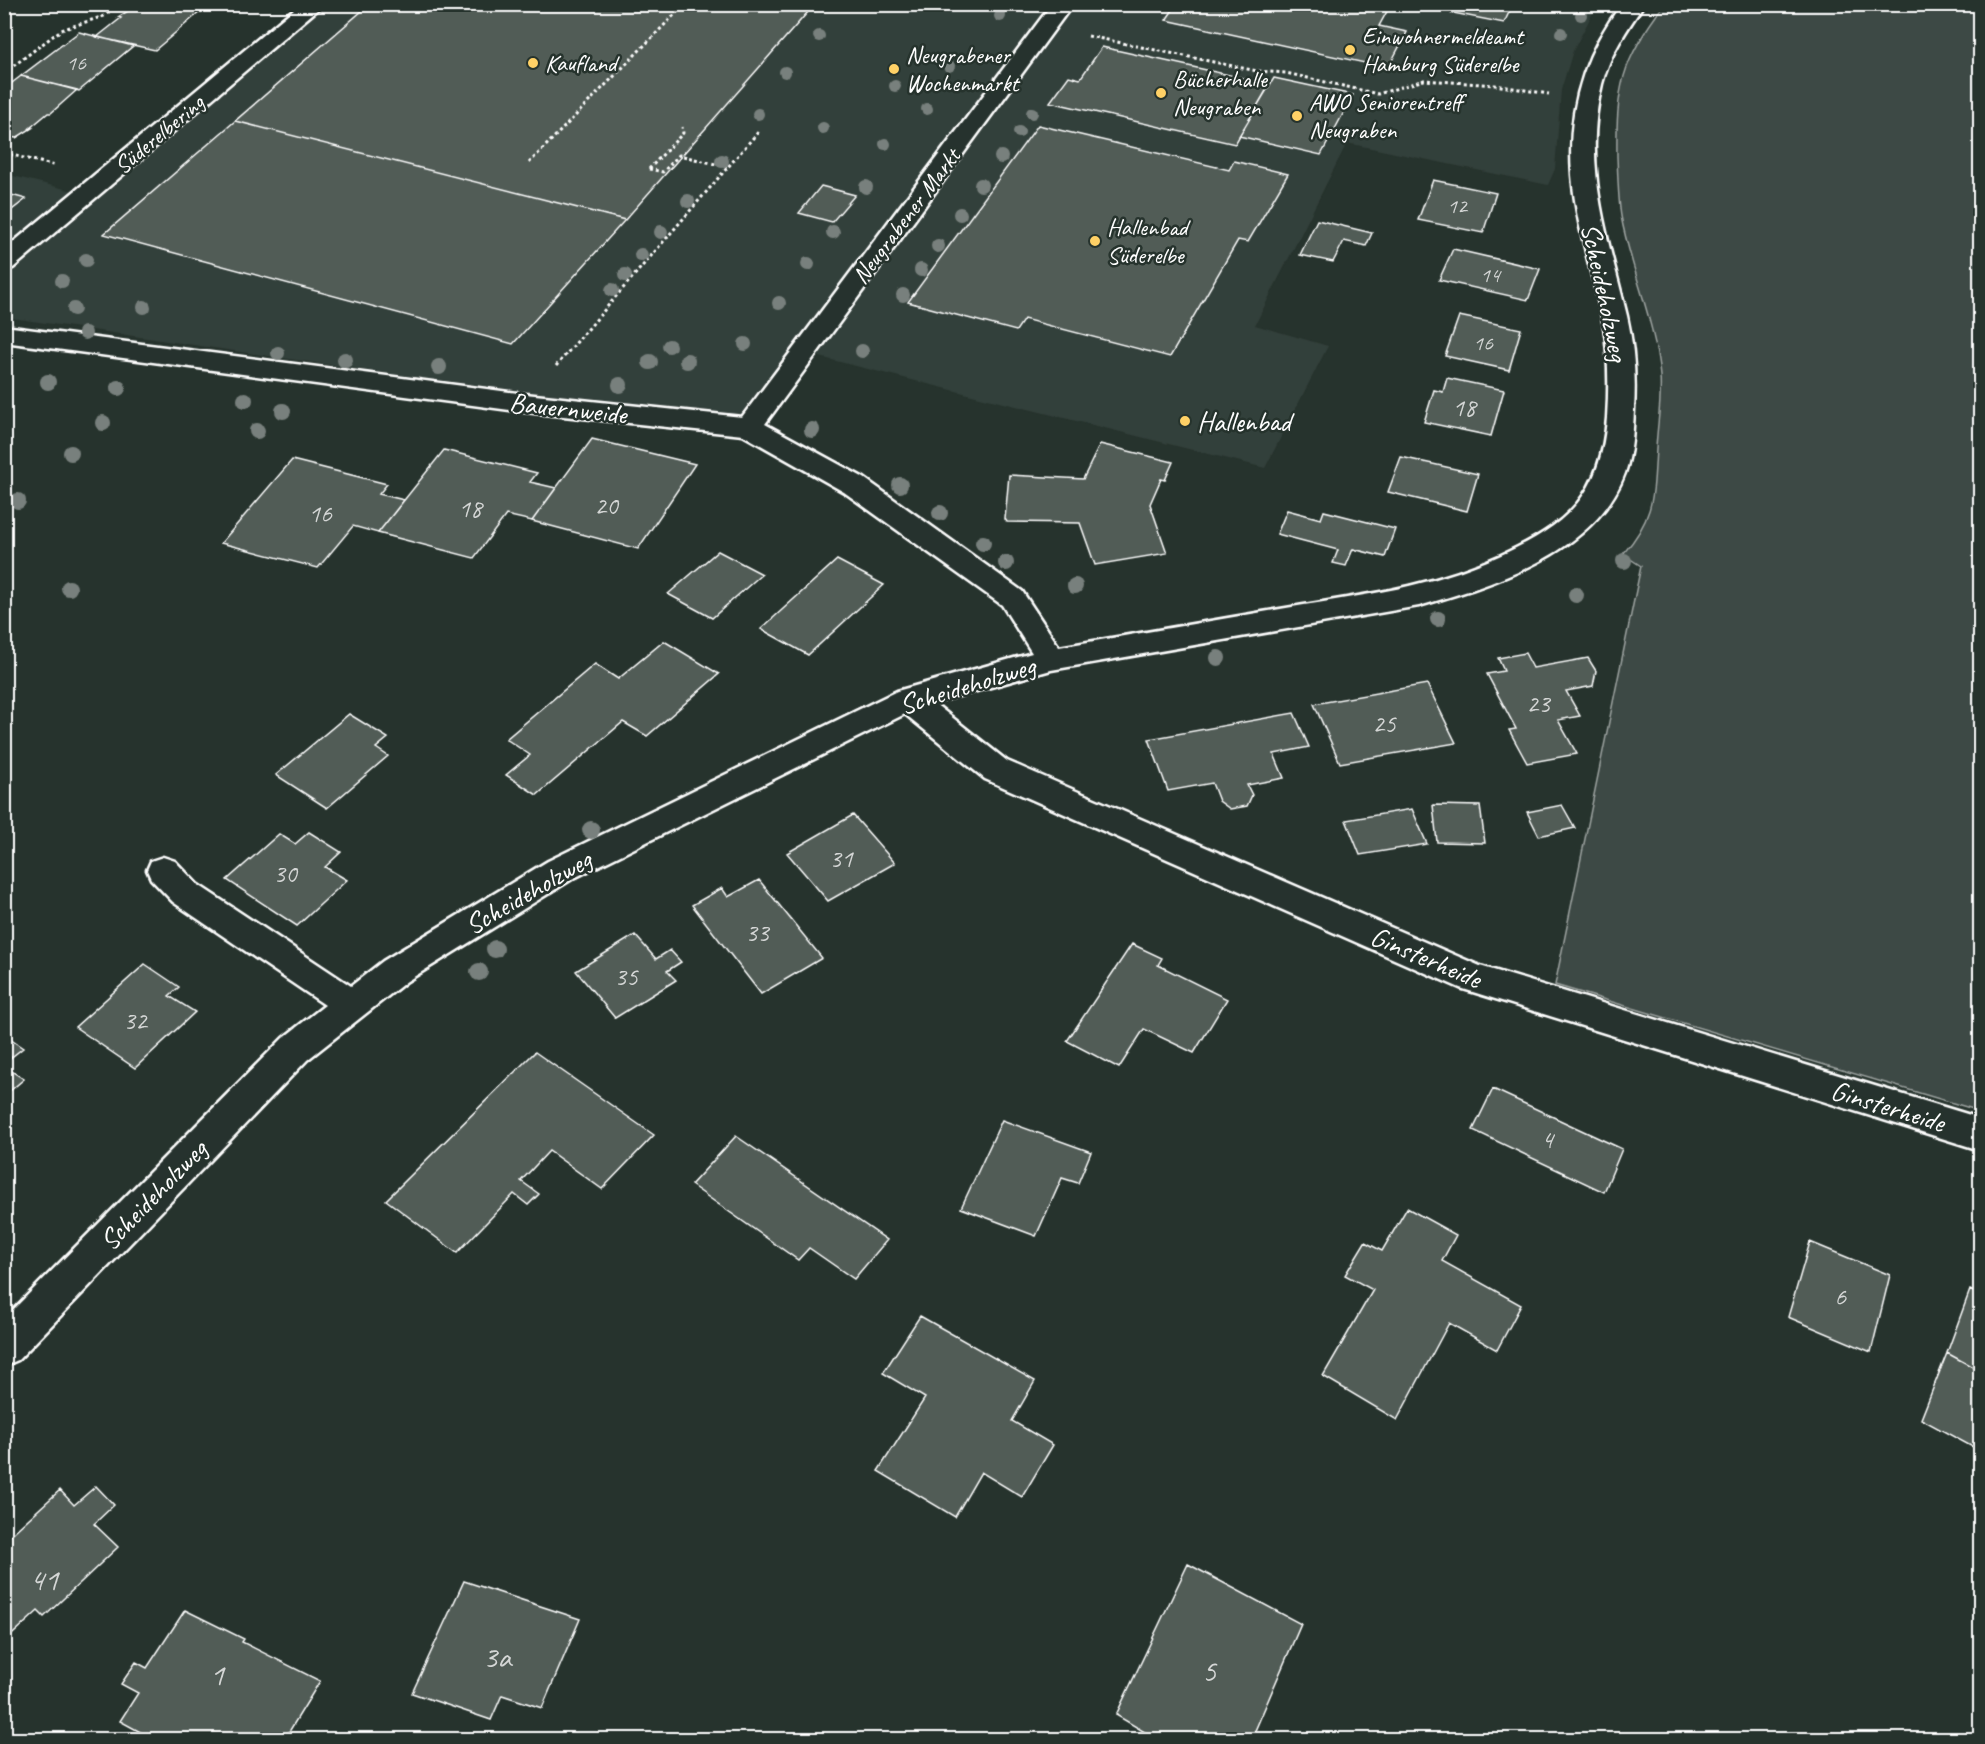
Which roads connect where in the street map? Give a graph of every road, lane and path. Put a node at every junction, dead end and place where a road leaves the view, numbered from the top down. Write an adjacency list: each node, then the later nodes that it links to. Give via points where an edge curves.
1 (120, 4): 7 (path, via 104,16 61,30)
2 (314, 4): 13 (street, Süderelbering)
3 (685, 4): 11 (path)
4 (1063, 4): 6 (street, Neugrabener Markt)
5 (1634, 4): 8 (street, Scheideholzweg, via 1608,38 1596,64)
6 (1046, 27): 8 (path, via 1378,94 1424,80 1495,85); 16 (street, Neugrabener Markt)
7 (4, 73)
8 (1587, 100): 17 (street, Scheideholzweg, via 1583,144 1585,193 1619,340 1623,386 1617,460 1606,486 1587,512 1552,540 1517,559 1419,596)
9 (682, 127): 12 (path, via 684,133 649,169 663,172 679,155)
10 (759, 131): 12 (path)
11 (529, 163)
12 (727, 167): 15 (path)
13 (4, 263)
14 (4, 334): 15 (street, Bauernweide)
15 (525, 403): 16 (street, Bauernweide)
16 (749, 427): 17 (street, Bauernweide, via 854,485 1012,598)
17 (1052, 659): 18 (street, Scheideholzweg)
18 (908, 699): 20 (street, Scheideholzweg, via 560,870 395,971); 21 (street, Ginsterheide, via 996,770 1472,978)
19 (163, 870): 20 (street, via 185,893)
20 (352, 1005): 22 (street, Scheideholzweg, via 295,1049)
21 (1980, 1134)
22 (4, 1347)

